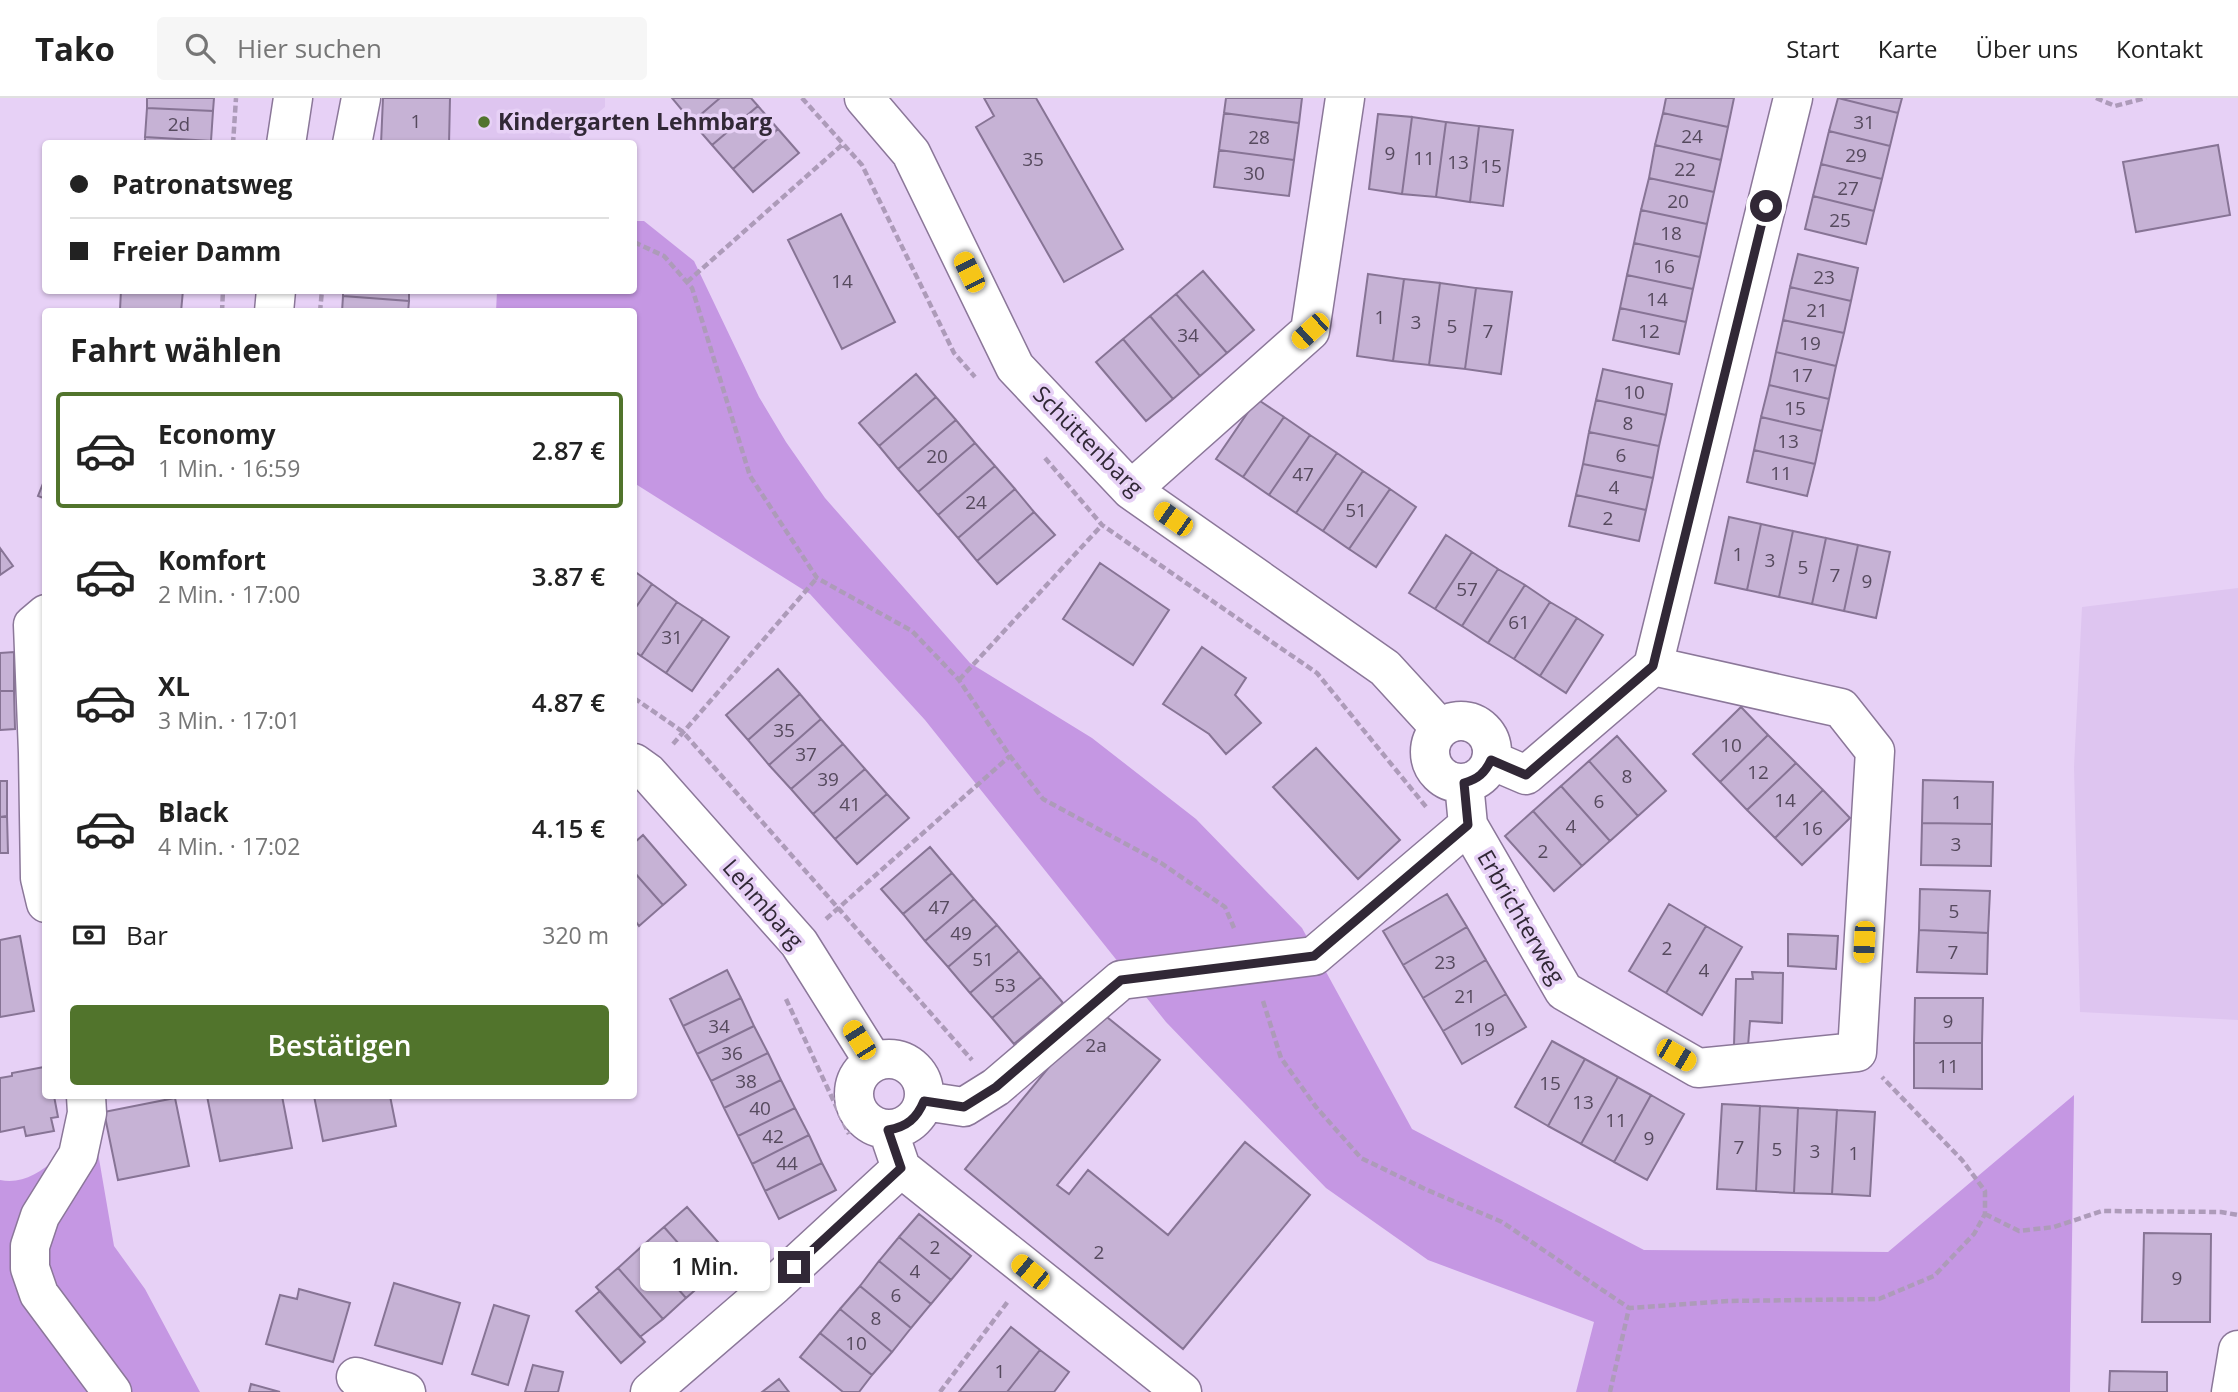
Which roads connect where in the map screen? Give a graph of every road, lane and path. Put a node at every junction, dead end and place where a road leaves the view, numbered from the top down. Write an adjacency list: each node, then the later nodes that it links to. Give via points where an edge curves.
1 (236, 98): 9 (path)
2 (293, 98): 10 (street)
3 (361, 98): 11 (street)
4 (864, 98): 15 (street, Schüttenbarg, via 911,153 1015,367)
5 (1345, 98): 15 (street, via 1310,331)
6 (1793, 98): 19 (street)
7 (2096, 98): 8 (path, via 2115,106)
8 (2146, 98)
9 (233, 140)
10 (287, 140)
11 (353, 140)
12 (843, 144): 14 (path)
13 (637, 243): 14 (path, via 664,256)
14 (687, 282): 17 (path, via 750,476)
15 (1131, 490): 22 (street, Schüttenbarg, via 1385,668)
16 (1102, 524): 20 (path)
17 (817, 578): 20 (path, via 912,631); 23 (path)
18 (42, 617): 28 (street, via 33,625)
19 (1653, 666): 25 (street, via 1526,775); 32 (street, via 1841,708 1875,751)
20 (959, 680): 24 (path)
21 (637, 700): 23 (path)
22 (1440, 728): 25 (street, via 1430,745 1432,765 1445,780); 25 (street, via 1461,720 1482,729 1492,749)
23 (683, 732): 26 (path); 29 (path)
24 (1010, 756): 29 (path); 31 (path, via 1043,799 1161,863 1225,907)
25 (1478, 772): 27 (street, Erbrichterweg)
26 (638, 774): 30 (street, Lehmbarg)
27 (1468, 825): 31 (street, via 1314,956); 32 (street, Erbrichterweg, via 1564,991 1698,1068)
28 (42, 886)
29 (837, 909): 30 (path); 34 (path)
30 (799, 943): 33 (street, Lehmbarg)
31 (1251, 964): 34 (street, via 1121,980); 42 (path, via 1281,1058 1316,1107 1362,1158 1502,1222)
32 (1857, 1052): 39 (path, via 1962,1160 1985,1191)
33 (873, 1062): 36 (street, via 899,1059 911,1065 924,1087); 37 (street, via 860,1071 853,1086 854,1101 860,1116)
34 (996, 1087): 36 (street, via 964,1107)
35 (86, 1099): 45 (street, via 78,1155 40,1216 30,1245 30,1268 39,1294)
36 (924, 1101): 37 (street, via 911,1121)
37 (888, 1130): 38 (street)
38 (901, 1168): 41 (street); 47 (street)
39 (1985, 1214): 40 (path, via 2019,1231 2054,1227 2102,1211); 42 (path, via 1974,1234 1934,1276 1879,1299)
40 (2238, 1215)
41 (1030, 1272): 48 (path); 49 (street)
42 (1629, 1308): 50 (path)
43 (2238, 1350): 51 (street)
44 (356, 1377): 46 (street)
45 (112, 1392)
46 (406, 1392)
47 (650, 1392)
48 (940, 1392)
49 (1182, 1392)
50 (1610, 1392)
51 (2231, 1392)

